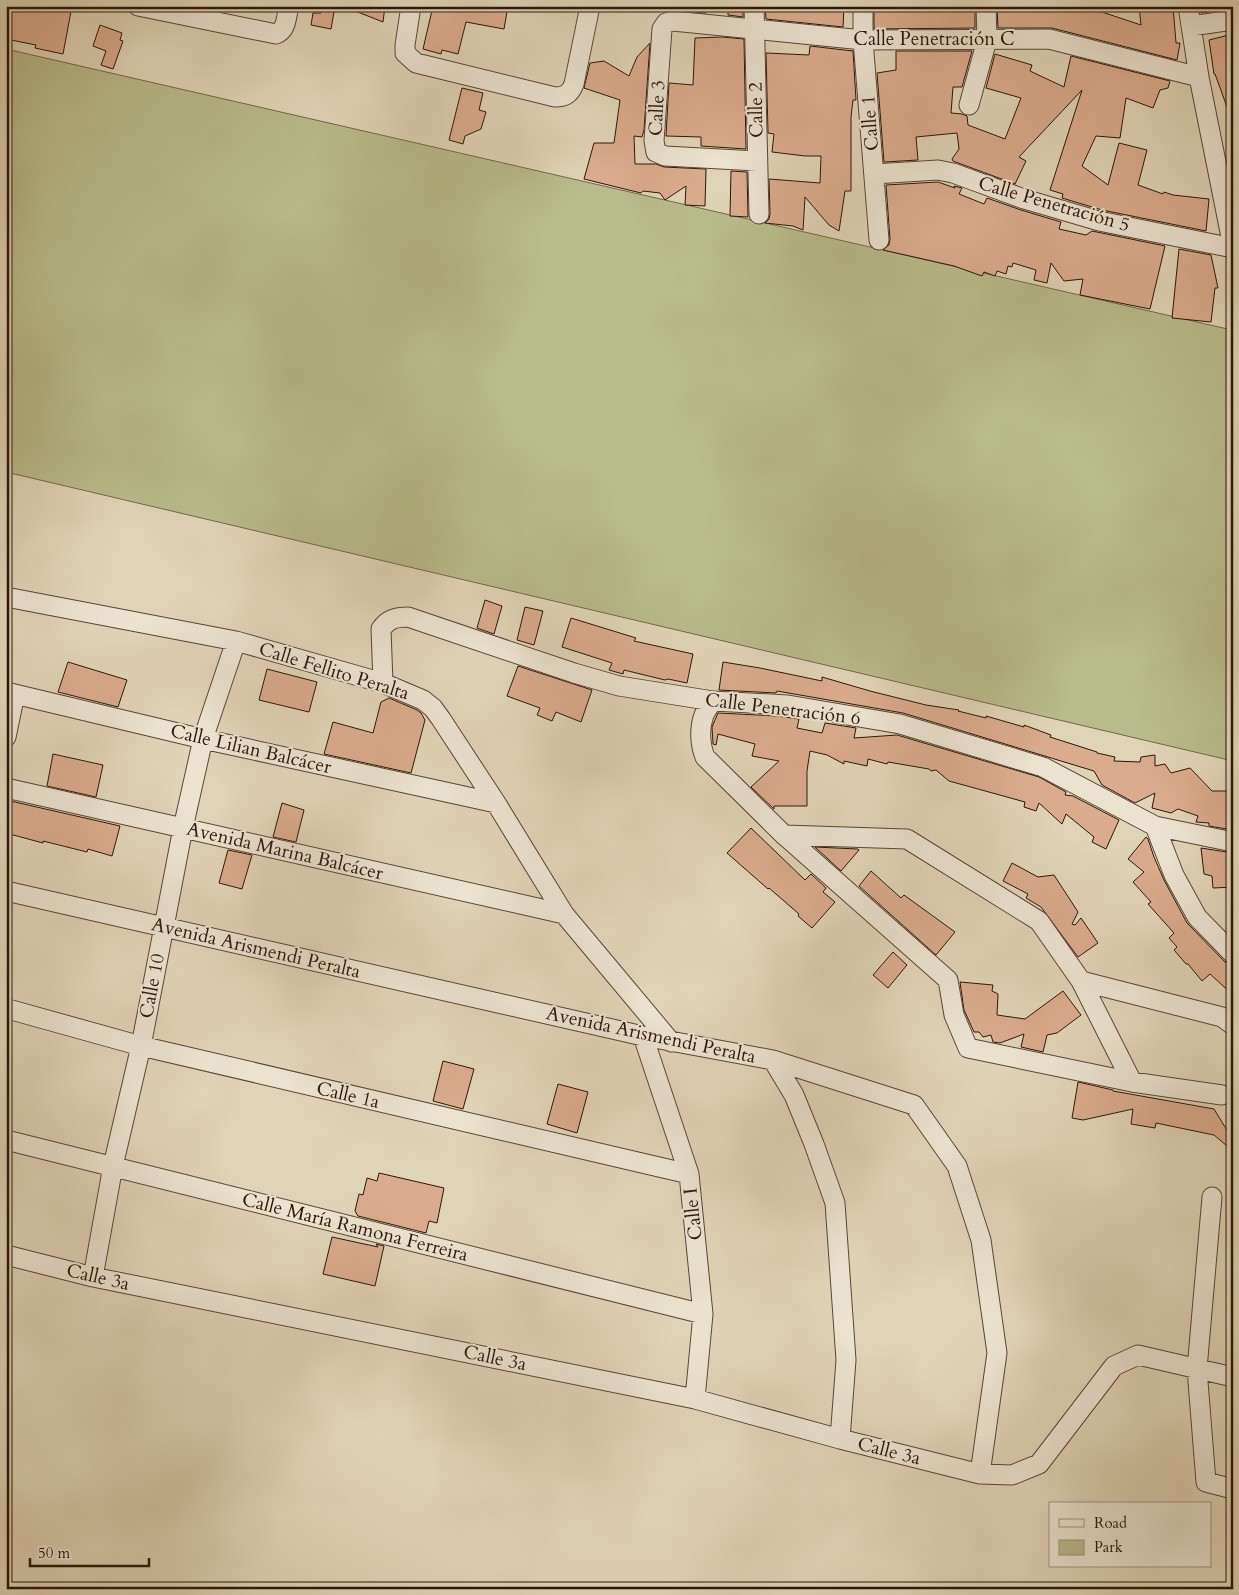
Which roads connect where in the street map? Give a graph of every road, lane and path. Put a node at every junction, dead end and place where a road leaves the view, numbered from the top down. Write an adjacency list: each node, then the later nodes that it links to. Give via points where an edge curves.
1 (138, 6): 2 (street, via 276,34 284,28)
2 (289, 6)
3 (411, 6): 4 (street, via 405,53 416,63 555,97 572,91)
4 (590, 6)
5 (754, 6): 12 (street, Calle 2)
6 (863, 6): 13 (street, Calle 1)
7 (986, 6): 14 (street)
8 (1188, 6): 11 (street)
9 (1233, 20): 11 (street)
10 (666, 23): 12 (street, Calle Penetración C); 17 (street, Calle 3, via 662,29 656,152 665,156)
11 (1191, 26): 15 (street)
12 (754, 29): 13 (street, Calle Penetración C); 17 (street, Calle 2)
13 (863, 40): 14 (street, Calle Penetración C); 18 (street, Calle 1)
14 (987, 40): 15 (street, Calle Penetración C, via 1049,39); 16 (street)
15 (1199, 77): 21 (street)
16 (969, 104)
17 (757, 161): 19 (street, Calle 2)
18 (874, 174): 20 (street, Calle 1); 21 (street, Calle Penetración 5, via 938,170 1099,220)
19 (759, 214)
20 (879, 240)
21 (1233, 248)
22 (6, 597): 23 (street, Calle Fellito Peralta)
23 (236, 641): 24 (street, Calle Fellito Peralta); 28 (street, Calle 10)
24 (382, 683): 26 (street, Calle Penetración 6, via 381,629 396,617 408,617 619,686); 30 (street, Calle Fellito Peralta, via 423,700 433,708)
25 (10, 693): 27 (street); 28 (street, Calle Lilian Balcácer)
26 (713, 700): 31 (street, Calle Penetración 6, via 788,705 900,724 1043,767); 33 (street, via 704,715 702,729 700,746 705,756)
27 (6, 736)
28 (202, 739): 30 (street, Calle Lilian Balcácer); 32 (street, Calle 10)
29 (6, 788): 32 (street, Avenida Marina Balcácer)
30 (496, 803): 36 (street, Calle Fellito Peralta)
31 (1155, 826): 34 (street, Calle Penetración 6); 38 (street, via 1174,875 1197,917)
32 (183, 828): 36 (street, Avenida Marina Balcácer); 37 (street, Calle 10)
33 (784, 835): 39 (street, via 906,839 1039,921); 46 (street, via 948,980 954,1015 968,1048)
34 (1233, 842)
35 (6, 891): 37 (street, Avenida Arismendi Peralta)
36 (564, 914): 43 (street, Calle Fellito Peralta)
37 (164, 927): 42 (street, Avenida Arismendi Peralta); 44 (street, Calle 10)
38 (1233, 954)
39 (1081, 981): 41 (street, via 1222,1017); 46 (street)
40 (7, 1007): 44 (street, Calle 1a)
41 (1233, 1025)
42 (643, 1036): 43 (street, Avenida Arismendi Peralta); 50 (street, Calle I)
43 (671, 1042): 45 (street, Avenida Arismendi Peralta)
44 (141, 1046): 49 (street, Calle 10); 50 (street, Calle 1a)
45 (773, 1060): 58 (street, via 794,1096 835,1203 846,1360); 59 (street, Avenida Arismendi Peralta, via 914,1105 957,1166 981,1240 997,1353)
46 (1132, 1082): 47 (street)
47 (1222, 1095)
48 (6, 1140): 49 (street, Calle María Ramona Ferreira)
49 (113, 1166): 53 (street, Calle 10); 54 (street, Calle María Ramona Ferreira)
50 (689, 1174): 54 (street, Calle I)
51 (1212, 1197): 55 (street)
52 (6, 1255): 53 (street, Calle 3a)
53 (93, 1277): 57 (street, Calle 3a)
54 (703, 1314): 57 (street, Calle I)
55 (1197, 1369): 56 (street, Calle 3a); 59 (street, Calle 3a, via 1138,1355 1114,1366 1039,1464 1012,1475); 60 (street, via 1206,1482)
56 (1233, 1378)
57 (695, 1399): 58 (street, Calle 3a)
58 (840, 1439): 59 (street, Calle 3a)
59 (980, 1474)
60 (1233, 1489)

